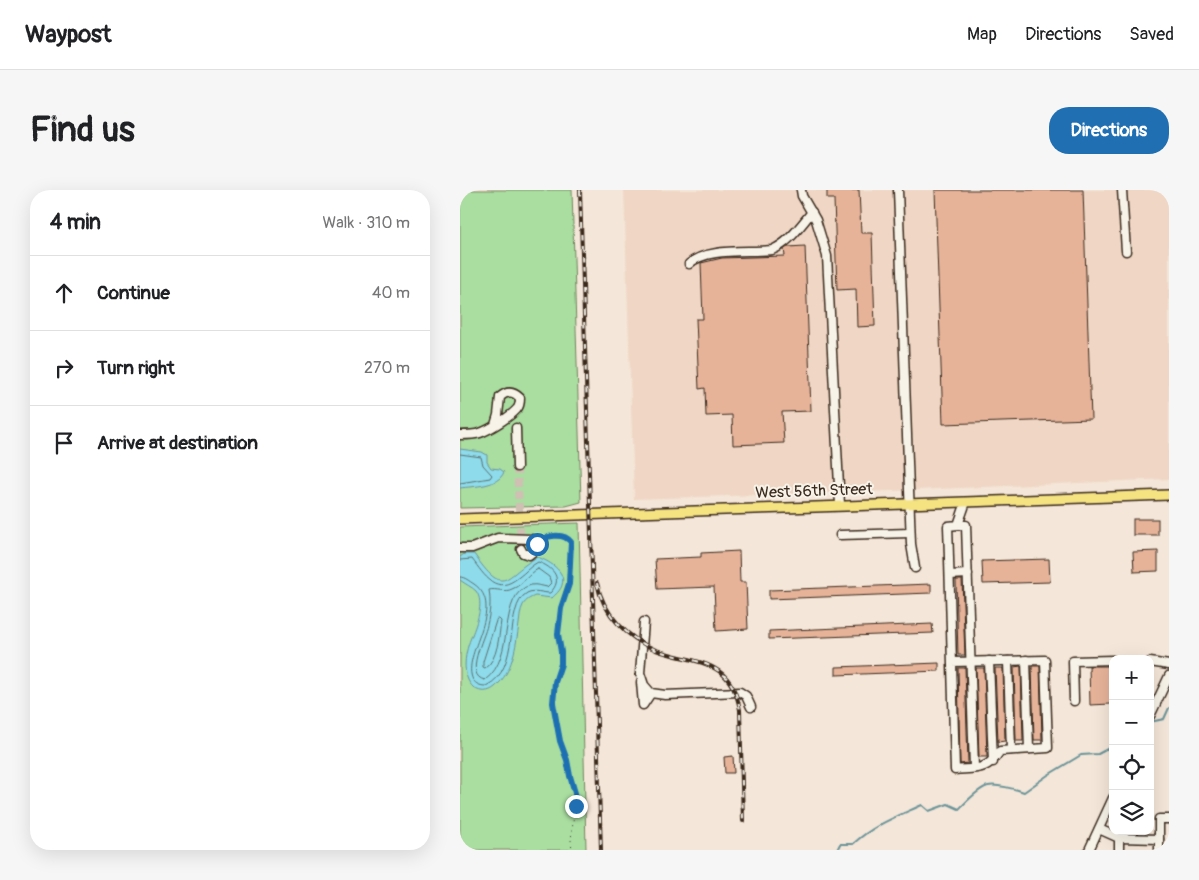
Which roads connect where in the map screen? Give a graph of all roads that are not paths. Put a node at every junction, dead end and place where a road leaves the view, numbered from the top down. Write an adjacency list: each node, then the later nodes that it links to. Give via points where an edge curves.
1 (801, 190): 4 (street)
2 (898, 190): 13 (street)
3 (1122, 190): 5 (street)
4 (812, 212): 6 (street, via 787,240 772,250 710,254); 14 (street, via 827,256)
5 (1126, 251)
6 (689, 264)
7 (495, 425): 9 (street, via 478,434)
8 (516, 428): 10 (street)
9 (460, 435)
10 (517, 467)
11 (1169, 494): 12 (main road, West 56th Street)
12 (966, 502): 13 (main road, West 56th Street); 16 (street)
13 (909, 503): 14 (main road, West 56th Street); 17 (street)
14 (840, 505): 15 (main road, West 56th Street)
15 (460, 519)
16 (958, 525): 22 (street, via 966,525); 23 (street, via 948,526)
17 (910, 532): 18 (street); 21 (street)
18 (840, 534)
19 (460, 548): 20 (street, via 472,548 498,538 537,541 535,550 528,555)
20 (521, 549)
21 (915, 568)
22 (968, 574): 23 (street); 30 (street)
23 (950, 575): 29 (street)
24 (644, 622): 33 (street)
25 (1026, 660): 28 (street); 39 (street); 39 (street, via 1045,660 1048,748)
26 (1109, 660): 36 (street, via 1073,661)
27 (989, 661): 28 (street); 30 (street); 41 (street)
28 (1008, 661): 40 (street)
29 (952, 662): 30 (street); 42 (street, via 955,770)
30 (972, 662): 42 (street)
31 (1154, 663): 32 (street)
32 (1169, 665)
33 (640, 673): 35 (street); 35 (street, via 643,705)
34 (1169, 676): 38 (street)
35 (651, 693): 37 (street, via 740,692)
36 (1074, 701)
37 (751, 706)
38 (1154, 708)
39 (1029, 749): 40 (street)
40 (1011, 750): 41 (street, via 1000,751)
41 (992, 762): 42 (street)
42 (974, 768)
43 (1109, 806): 47 (street)
44 (1154, 819): 45 (street)
45 (1159, 819): 46 (street); 50 (street)
46 (1169, 819)
47 (1098, 829): 49 (street); 51 (street)
48 (1121, 835): 49 (street)
49 (1119, 838): 50 (street); 52 (street)
50 (1159, 838): 53 (street)
51 (1089, 850)
52 (1119, 850)
53 (1159, 850)

